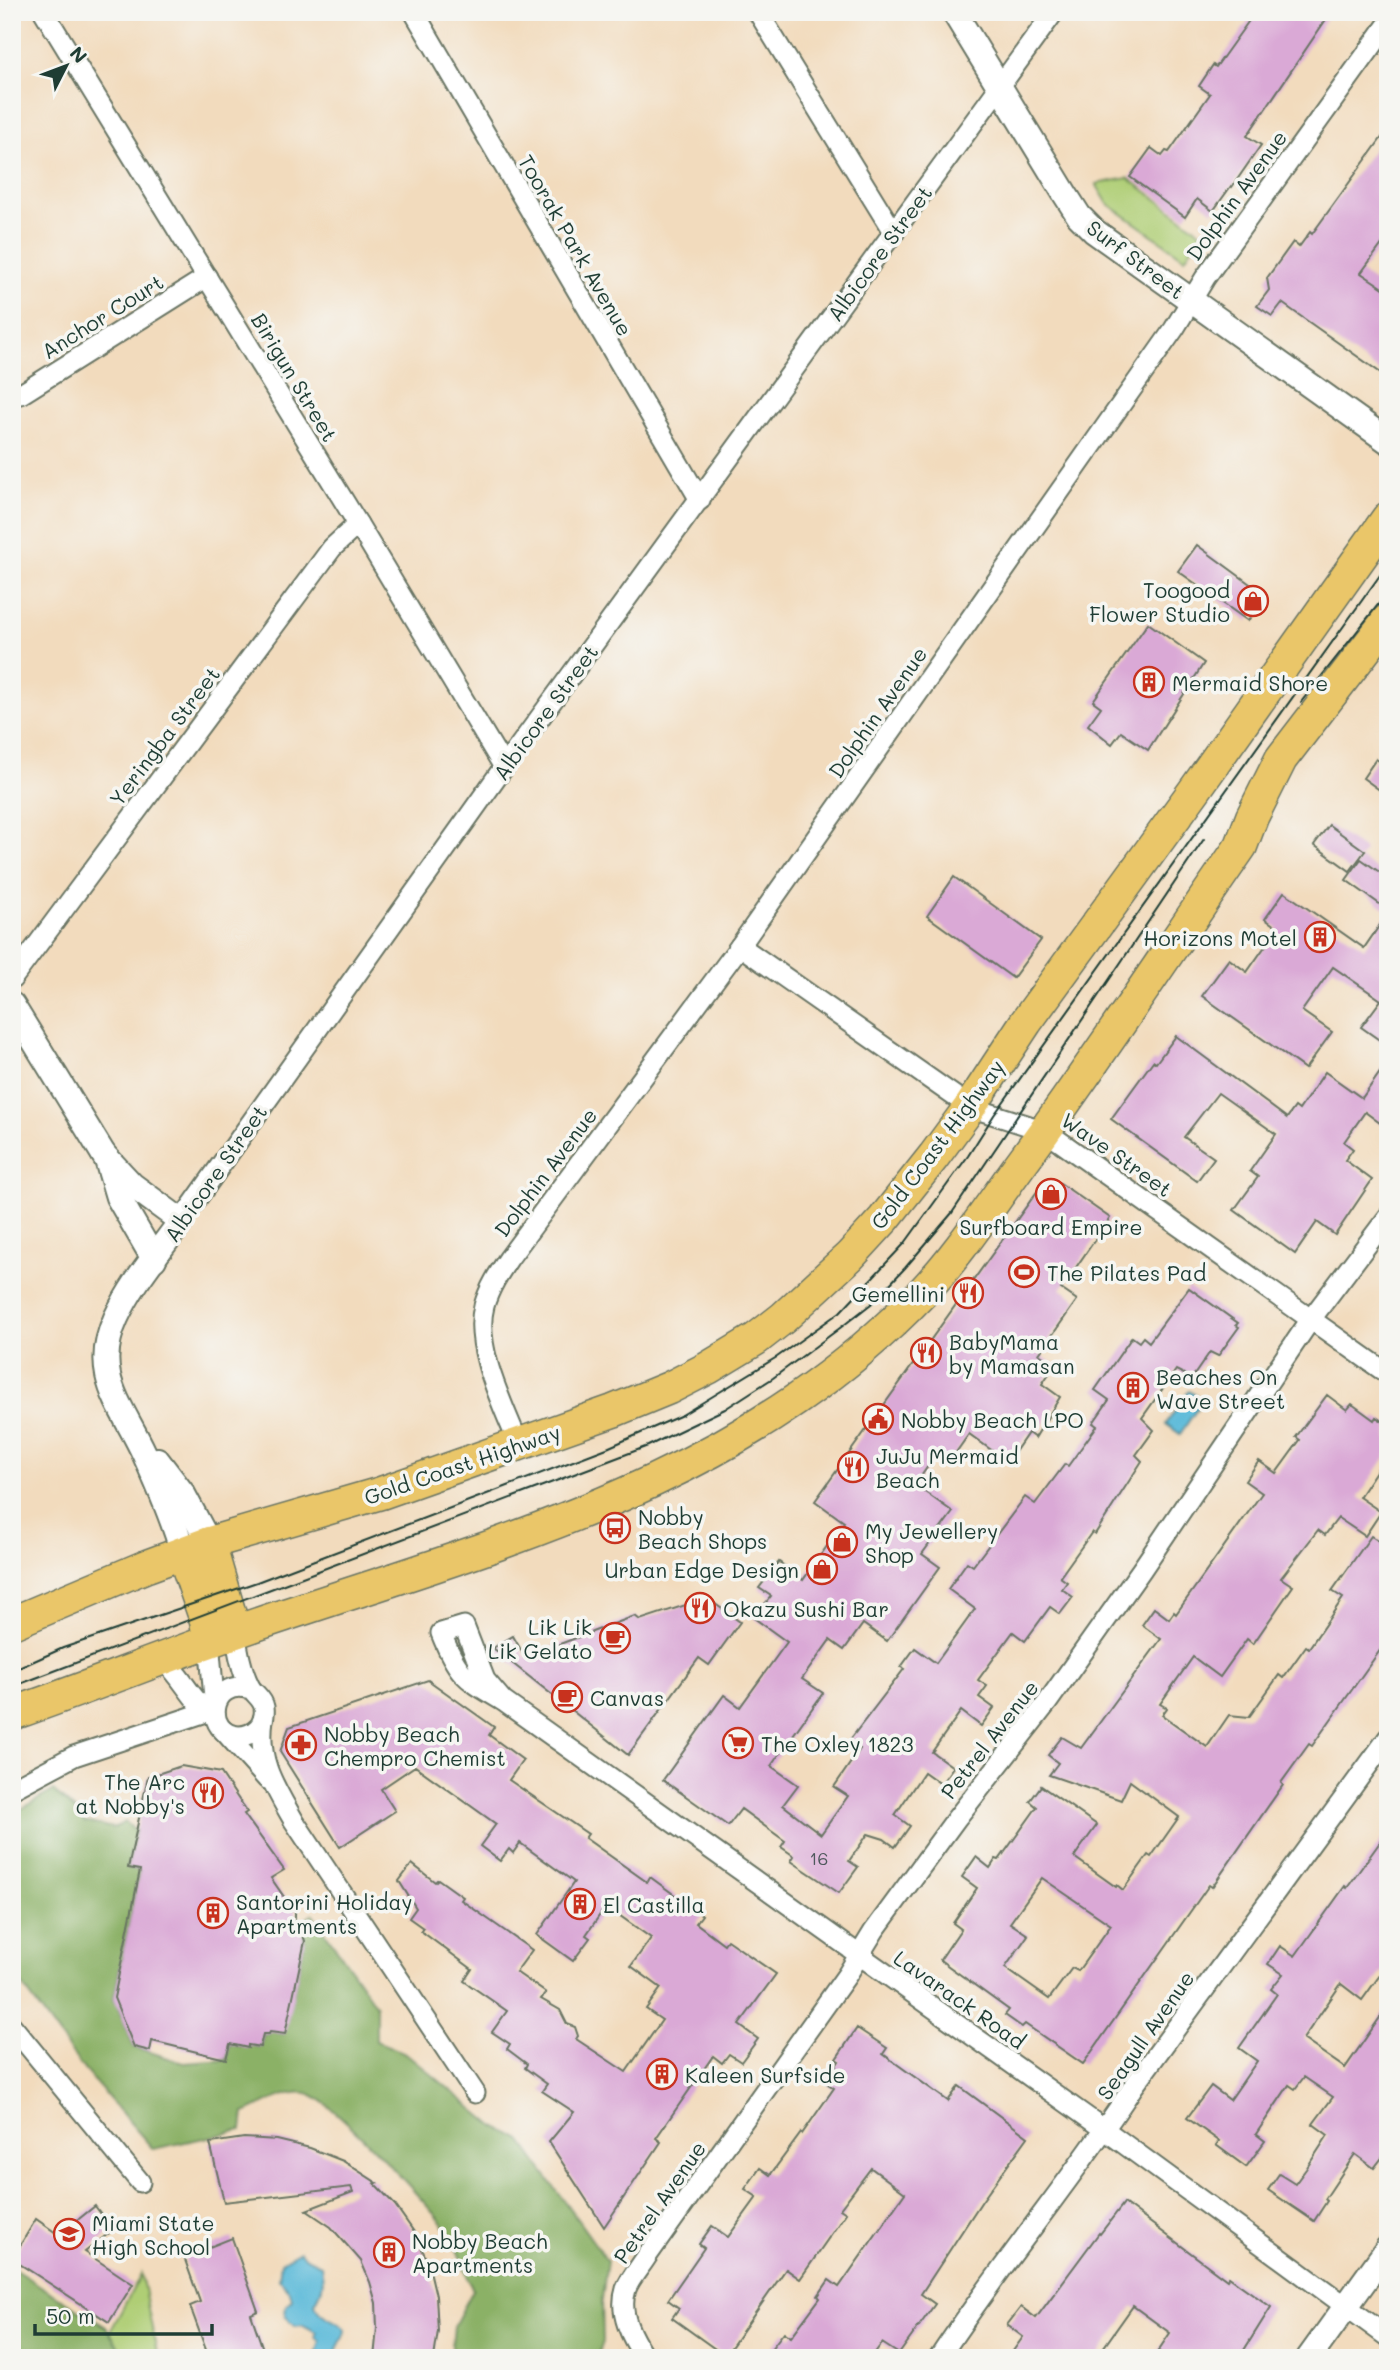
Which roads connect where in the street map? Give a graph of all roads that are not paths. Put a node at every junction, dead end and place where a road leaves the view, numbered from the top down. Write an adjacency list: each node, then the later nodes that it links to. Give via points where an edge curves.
1 (44, 12): 9 (street, Birigun Street)
2 (414, 12): 13 (street, Toorak Park Avenue)
3 (758, 12): 8 (street)
4 (954, 12): 7 (street, Surf Street)
5 (1054, 12): 7 (street, Albicore Street)
6 (1388, 24): 10 (street, Dolphin Avenue, via 1200,284)
7 (1000, 88): 8 (street, Albicore Street); 10 (street, Surf Street, via 1079,216)
8 (894, 233): 13 (street, Albicore Street)
9 (207, 277): 11 (street, Anchor Court); 15 (street, Birigun Street)
10 (1192, 302): 12 (street, Surf Street); 18 (street, Dolphin Avenue)
11 (21, 394)
12 (1388, 441)
13 (699, 500): 17 (street, Albicore Street)
14 (1388, 518): 21 (highway, Gold Coast Highway)
15 (358, 524): 17 (street, Birigun Street); 19 (street, Yeringba Street, via 332,548)
16 (1388, 620): 22 (highway, via 1281,759 1241,846)
17 (504, 767): 25 (street, Albicore Street)
18 (740, 946): 21 (street, Wave Street); 29 (street, Dolphin Avenue, via 492,1284 481,1328 486,1356)
19 (12, 979)
20 (12, 1005): 23 (street)
21 (970, 1107): 22 (street, Wave Street); 29 (highway, Gold Coast Highway, via 907,1191 850,1256 756,1339 669,1388)
22 (1045, 1131): 27 (street, Wave Street); 32 (highway, via 976,1229 922,1293 828,1379 758,1426 611,1501 454,1561)
23 (104, 1155): 25 (street, via 132,1185); 26 (street, via 118,1197)
24 (1388, 1217): 27 (street, Petrel Avenue)
25 (181, 1221): 26 (street, Albicore Street)
26 (154, 1259): 30 (street, Albicore Street, via 122,1307 108,1342 109,1384 134,1433 174,1480 200,1523)
27 (1311, 1319): 28 (street, Wave Street); 42 (street, Petrel Avenue, via 1055,1692)
28 (1388, 1374)
29 (519, 1445): 30 (highway, Gold Coast Highway, via 381,1493)
30 (196, 1548): 31 (highway, Gold Coast Highway); 32 (highway)
31 (12, 1623)
32 (222, 1636): 33 (highway); 34 (street, via 240,1660); 37 (street)
33 (163, 1660): 36 (highway); 37 (street)
34 (250, 1689): 37 (street, via 226,1691 219,1697); 38 (street, via 262,1701)
35 (503, 1701): 35 (street, Lavarack Road, via 488,1685 464,1626 440,1633 463,1675); 42 (street, Lavarack Road)
36 (12, 1714)
37 (215, 1717): 38 (street, via 230,1734 243,1736 256,1731); 40 (street); 41 (street, via 74,1756)
38 (263, 1719): 40 (street, via 262,1751)
39 (1388, 1738): 45 (street, Seagull Avenue)
40 (274, 1787): 44 (street)
41 (12, 1789)
42 (859, 1955): 45 (street, Lavarack Road); 50 (street, Petrel Avenue, via 626,2289 624,2315)
43 (12, 2026): 46 (street)
44 (475, 2093)
45 (1105, 2130): 48 (street, Lavarack Road); 51 (street, Seagull Avenue)
46 (140, 2182)
47 (1388, 2248): 48 (street)
48 (1345, 2308): 49 (street, Lavarack Road); 52 (street)
49 (1388, 2337)
50 (645, 2358)
51 (939, 2358)
52 (1309, 2358)

